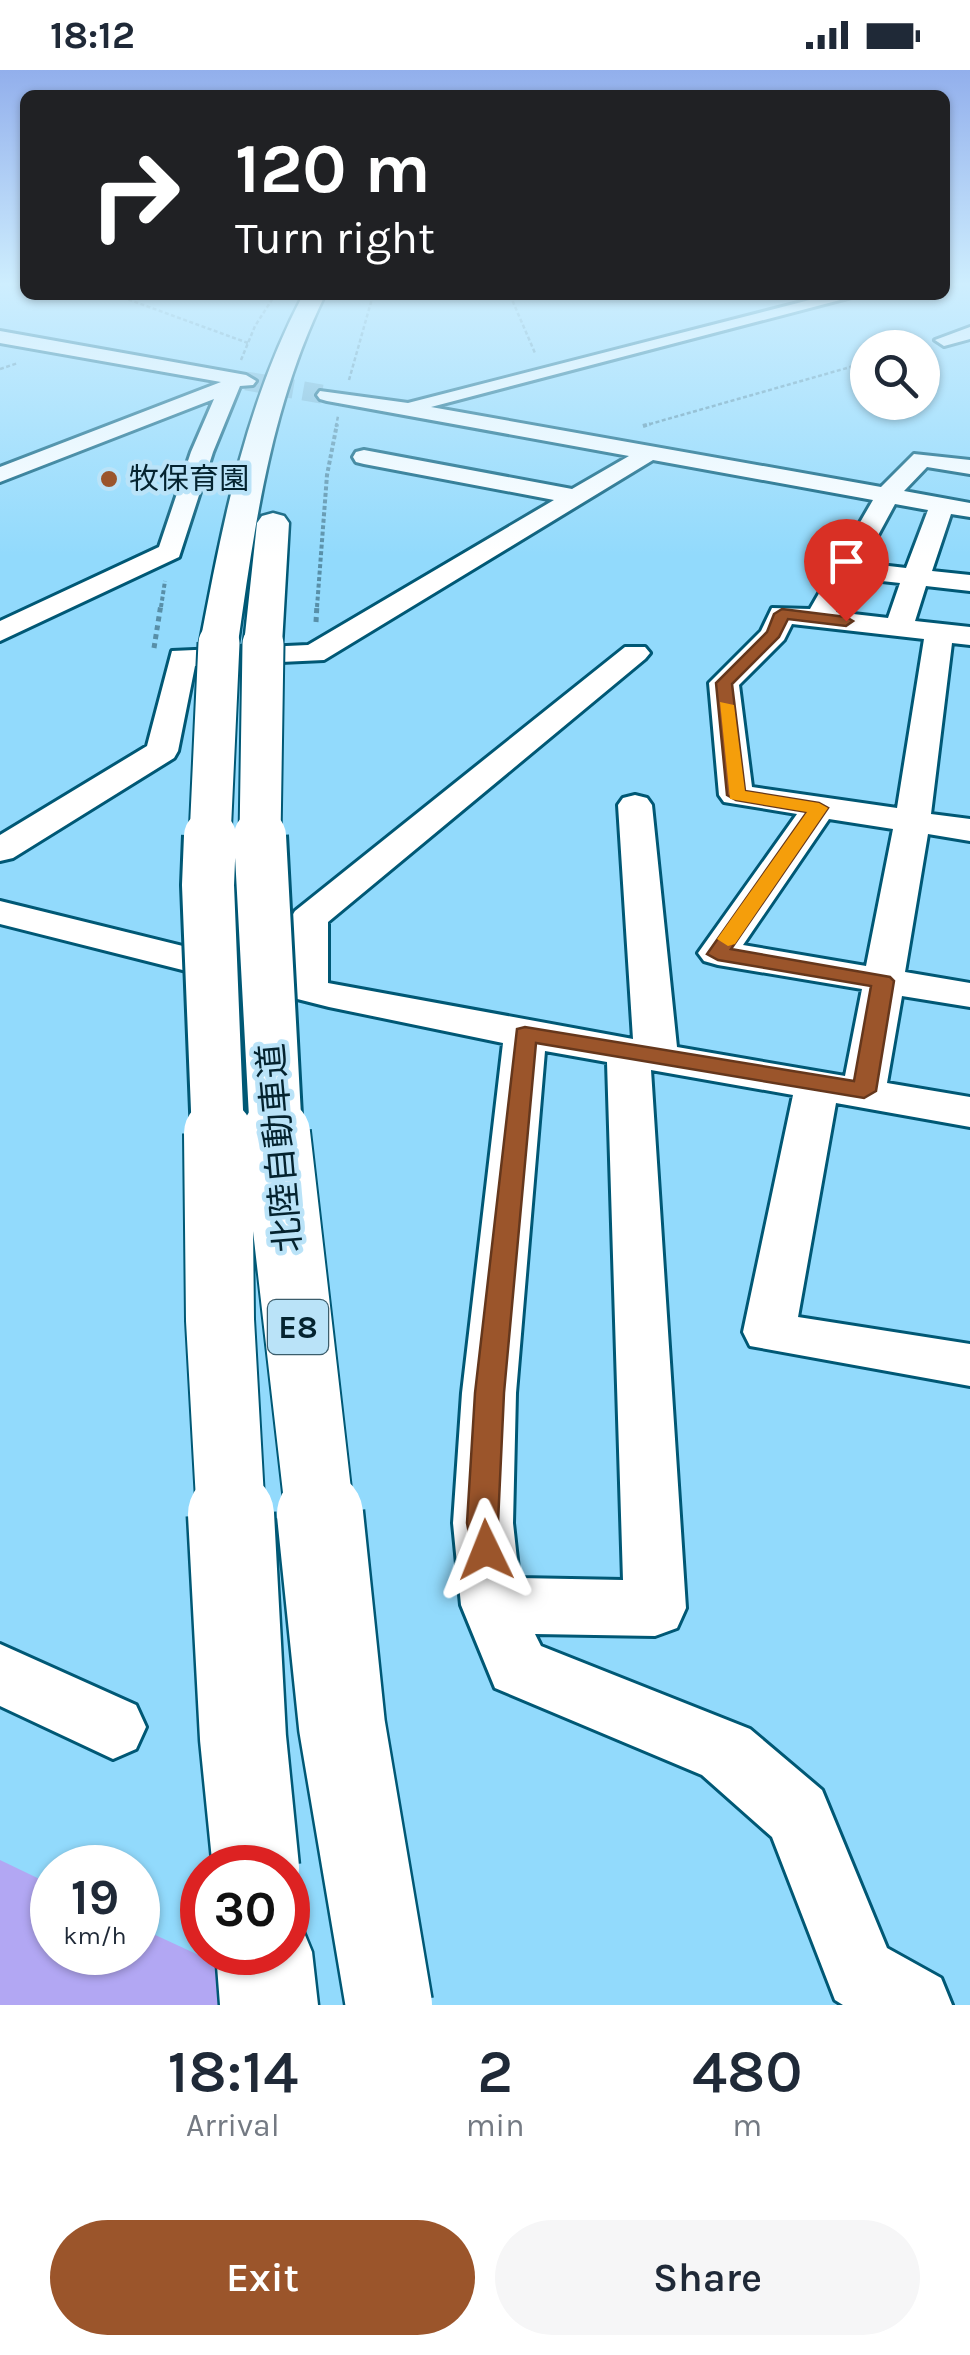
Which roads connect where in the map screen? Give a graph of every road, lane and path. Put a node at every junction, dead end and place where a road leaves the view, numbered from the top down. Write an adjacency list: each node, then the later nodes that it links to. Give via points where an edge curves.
1 (201, 375): 8 (street)
2 (238, 375): 8 (path)
3 (279, 375): 30 (highway, 北陸自動車道 / E8, via 244,498)
4 (304, 375): 14 (highway)
5 (343, 375): 9 (path)
6 (530, 375): 10 (street)
7 (821, 375): 11 (path)
8 (236, 382): 16 (street); 22 (street)
9 (335, 396): 10 (street); 30 (path, via 327,475)
10 (402, 408): 11 (street)
11 (590, 441): 12 (street)
12 (651, 452): 17 (street); 19 (street)
13 (364, 457): 19 (street)
14 (282, 463)
15 (970, 467): 17 (street, via 922,458)
16 (0, 475)
17 (888, 494): 20 (street); 23 (street)
18 (277, 495): 30 (highway, 北陸自動車道 / E8, via 267,567)
19 (576, 496): 30 (street)
20 (942, 504): 21 (street); 24 (street)
21 (970, 510)
22 (170, 550): 28 (street); 30 (path, via 154,650)
23 (845, 570): 24 (street); 26 (street)
24 (916, 577): 25 (street); 27 (street)
25 (970, 583)
26 (819, 618): 27 (street); 33 (street, via 782,614 774,634 724,683 736,795)
27 (898, 628): 29 (street)
28 (0, 632)
29 (954, 634): 34 (street)
30 (244, 650): 36 (street, via 162,751); 49 (highway, 北陸自動車道 / E8, bridge, via 208,885 220,1320); 52 (highway, 北陸自動車道 / E8, bridge, via 277,1156 342,1726)
31 (635, 653): 39 (street, via 309,919)
32 (635, 805): 42 (street)
33 (819, 808): 34 (street); 38 (street, via 718,954)
34 (912, 822): 35 (street); 38 (street)
35 (970, 830)
36 (0, 850)
37 (0, 912): 39 (street)
38 (883, 981): 40 (street); 43 (street)
39 (308, 989): 41 (street)
40 (970, 994)
41 (525, 1034): 42 (street); 46 (street, via 482,1523)
42 (642, 1054): 43 (street); 46 (street, via 655,1608)
43 (841, 1087): 44 (street); 45 (street, via 768,1332)
44 (970, 1112)
45 (970, 1365)
46 (492, 1605): 53 (street, via 518,1668 726,1752 798,1814 861,1974)
47 (0, 1674): 48 (street)
48 (113, 1727)
49 (254, 1845)
50 (266, 1975): 51 (highway)
51 (269, 2005)
52 (389, 2005)
53 (914, 2005)

